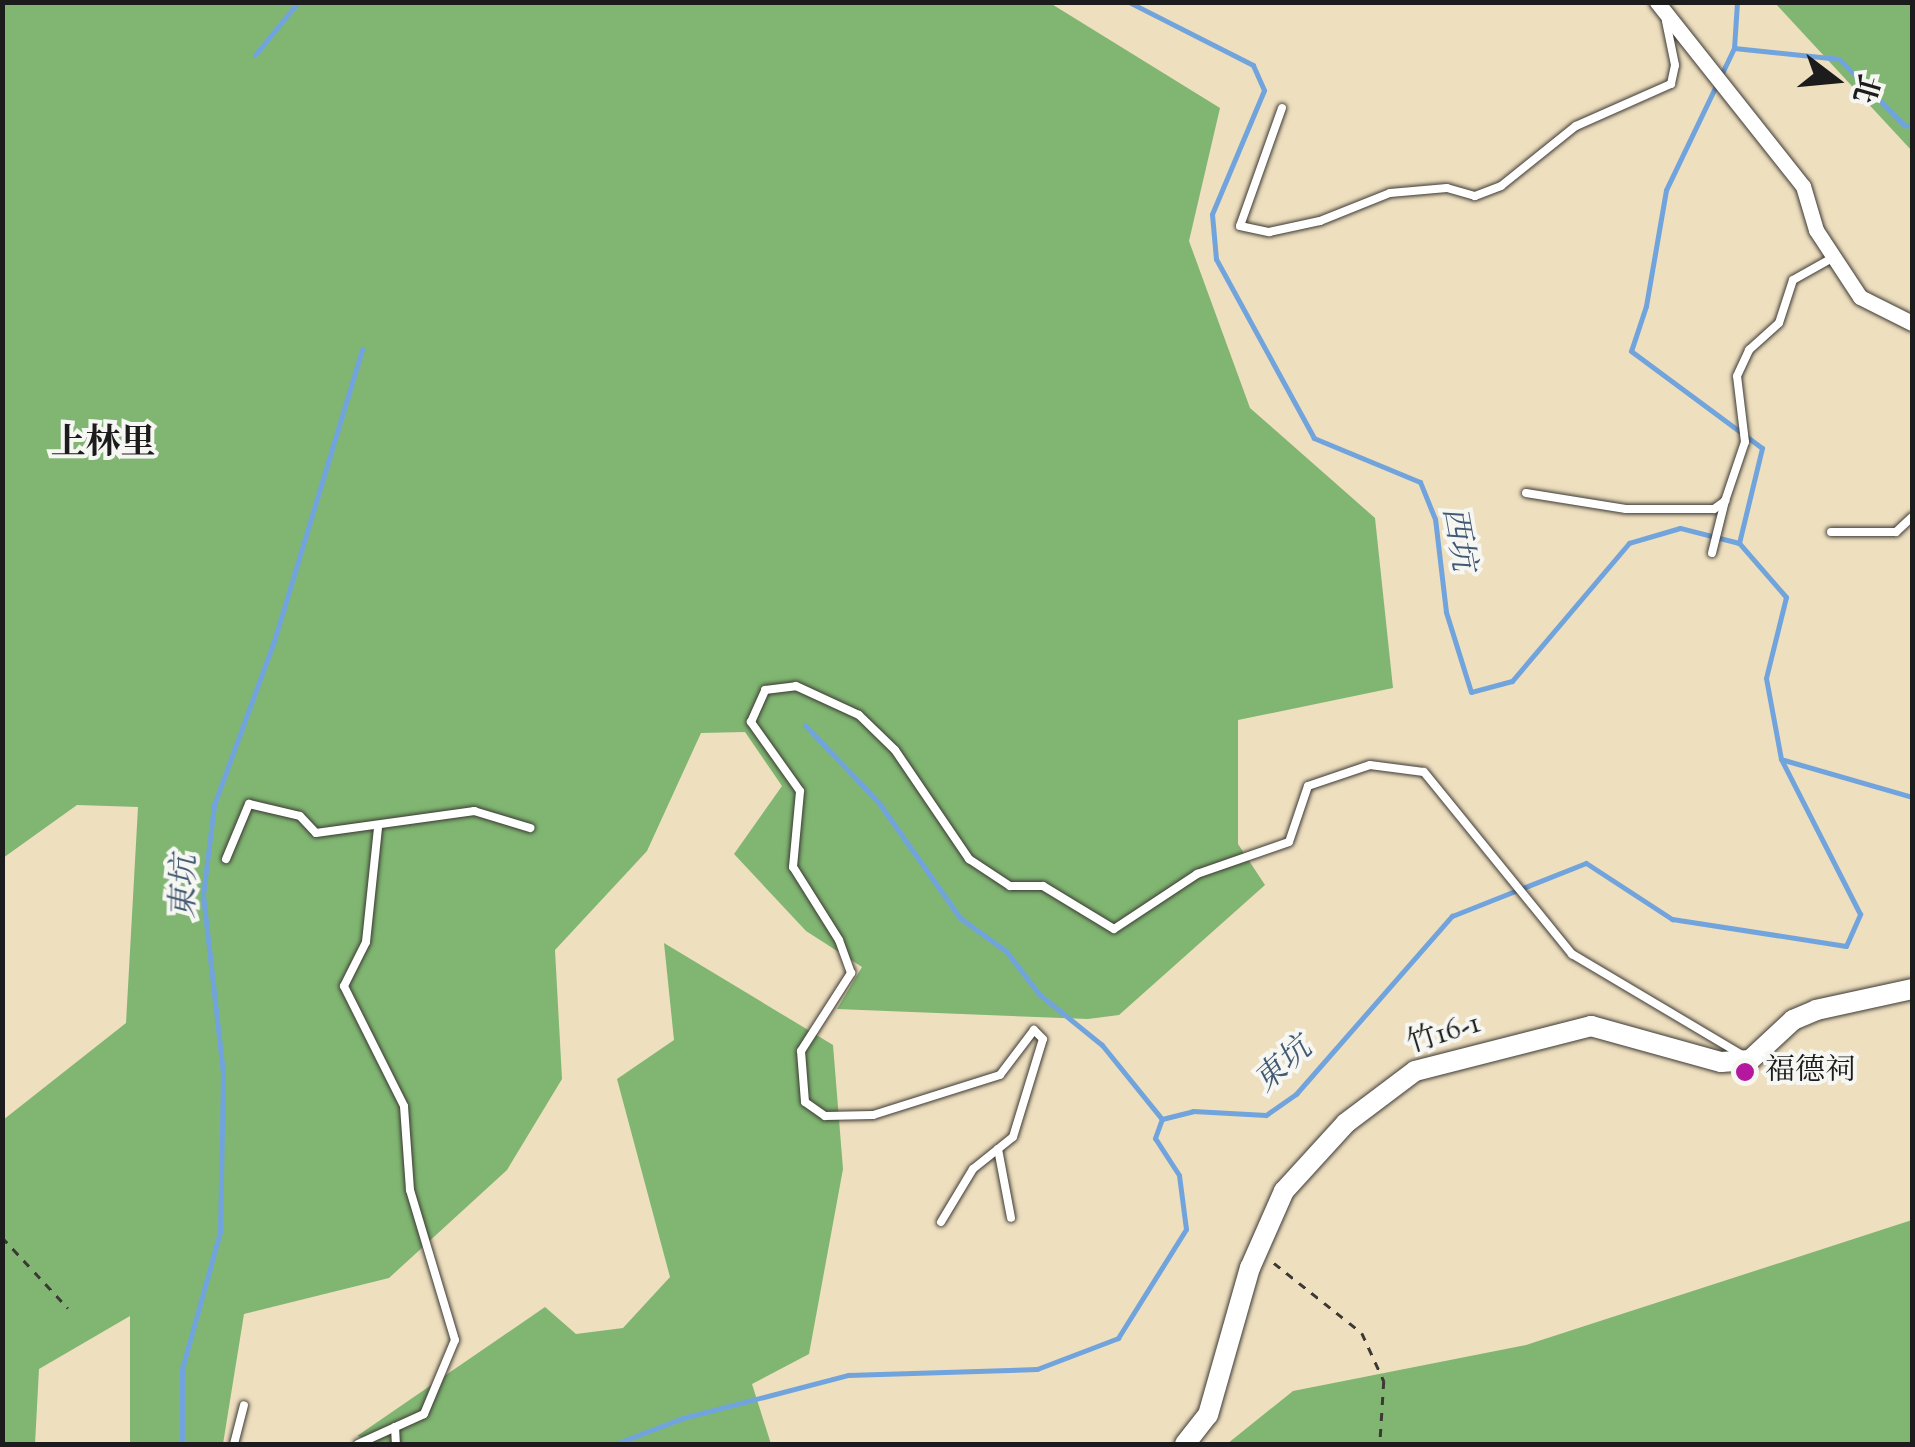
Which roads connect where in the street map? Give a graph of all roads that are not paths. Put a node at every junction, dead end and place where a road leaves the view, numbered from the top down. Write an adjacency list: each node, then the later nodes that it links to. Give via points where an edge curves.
1 (1660, 7): 2 (lane, via 1675,65 1671,84 1576,126 1501,186 1475,196 1447,188 1390,192 1320,221 1269,232 1240,226); 3 (street, via 1803,186 1816,230)
2 (1282, 108)
3 (1834, 258): 4 (street, via 1860,297); 6 (lane, via 1793,280 1779,323 1749,350 1737,376 1745,442)
4 (1912, 323)
5 (1526, 493): 6 (lane, via 1626,509 1714,509)
6 (1725, 502): 9 (lane)
7 (1912, 518): 8 (lane, via 1896,532)
8 (1832, 532)
9 (1712, 553)
10 (378, 828): 11 (lane, via 474,811); 12 (lane, via 316,833 300,816 248,804); 19 (lane, via 366,942 344,986 404,1106 410,1190 455,1340 424,1414)
11 (530, 828)
12 (226, 859)
13 (1912, 989): 14 (street, via 1816,1010 1794,1020)
14 (1750, 1060): 15 (lane, via 1572,954 1424,772 1370,765 1308,786 1289,842 1197,874 1114,929 1043,886 1010,886 969,859 896,750 859,715 796,686 766,690 751,722 800,791 793,867 839,940 851,973 802,1052 805,1102 825,1116 873,1115 1000,1075 1034,1030 1042,1039 1014,1137); 23 (street, 竹16-1 / 竹16-1, via 1722,1062 1591,1026 1416,1071 1309,1158 1284,1192 1257,1250 1208,1414)
15 (998, 1149): 16 (lane); 17 (lane, via 973,1169)
16 (1011, 1218)
17 (941, 1222)
18 (244, 1404): 20 (lane)
19 (395, 1428): 21 (lane); 22 (lane)
20 (234, 1444)
21 (358, 1444)
22 (396, 1444)
23 (1185, 1444)

